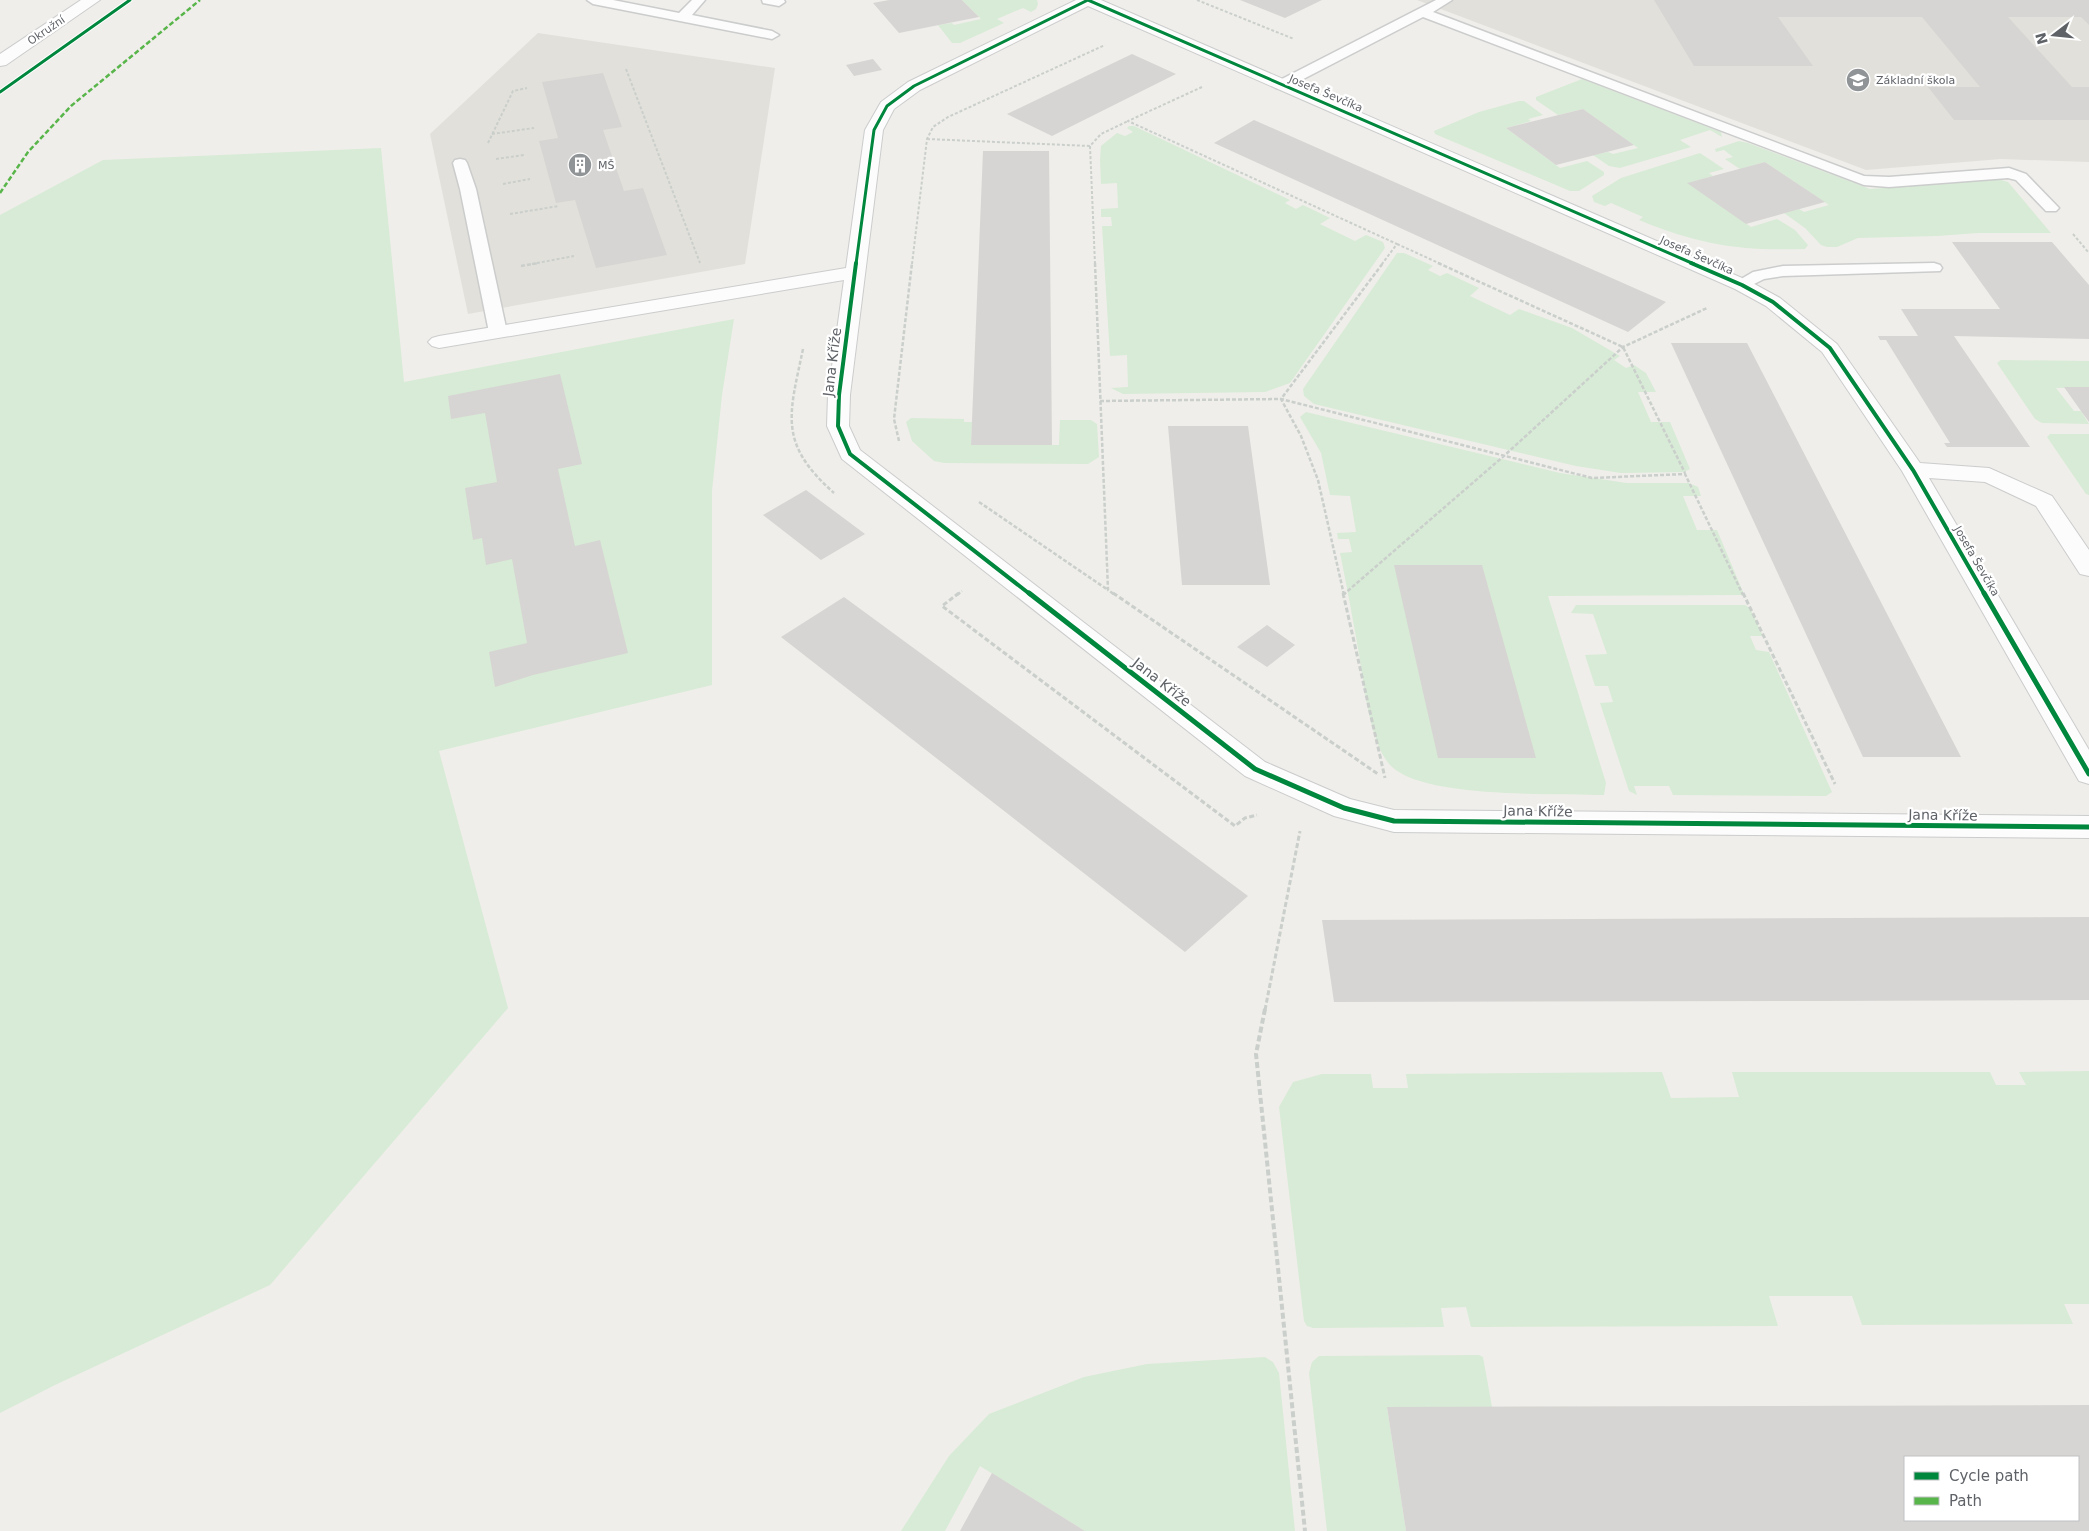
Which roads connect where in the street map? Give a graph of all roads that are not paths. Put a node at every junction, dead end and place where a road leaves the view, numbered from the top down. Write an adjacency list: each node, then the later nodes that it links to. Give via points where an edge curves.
1 (92, 0): 9 (street, Okružní)
2 (593, 0): 7 (lane)
3 (699, 0): 7 (lane)
4 (1088, 0): 10 (street, Josefa Ševčíka); 14 (street, Jana Kříže, via 914,86 887,106 874,130)
5 (1446, 0): 6 (lane)
6 (1422, 12): 10 (lane); 12 (lane, via 1859,179 1889,182 2009,173 2025,180)
7 (682, 18): 8 (lane)
8 (772, 35)
9 (0, 61)
10 (1282, 85): 15 (street, Josefa Ševčíka)
11 (460, 163): 16 (lane)
12 (2051, 208)
13 (1934, 268): 15 (lane, via 1783,271 1759,275)
14 (855, 272): 16 (street); 21 (street, Jana Kříže, via 838,426 850,454 1255,769 1344,808 1394,821)
15 (1742, 285): 18 (street, Josefa Ševčíka, via 1773,302 1830,348)
16 (498, 332): 17 (street)
17 (439, 342)
18 (1913, 470): 19 (street, via 1990,475 2044,501); 20 (street, Josefa Ševčíka)
19 (2089, 568)
20 (2089, 774)
21 (2089, 827)

